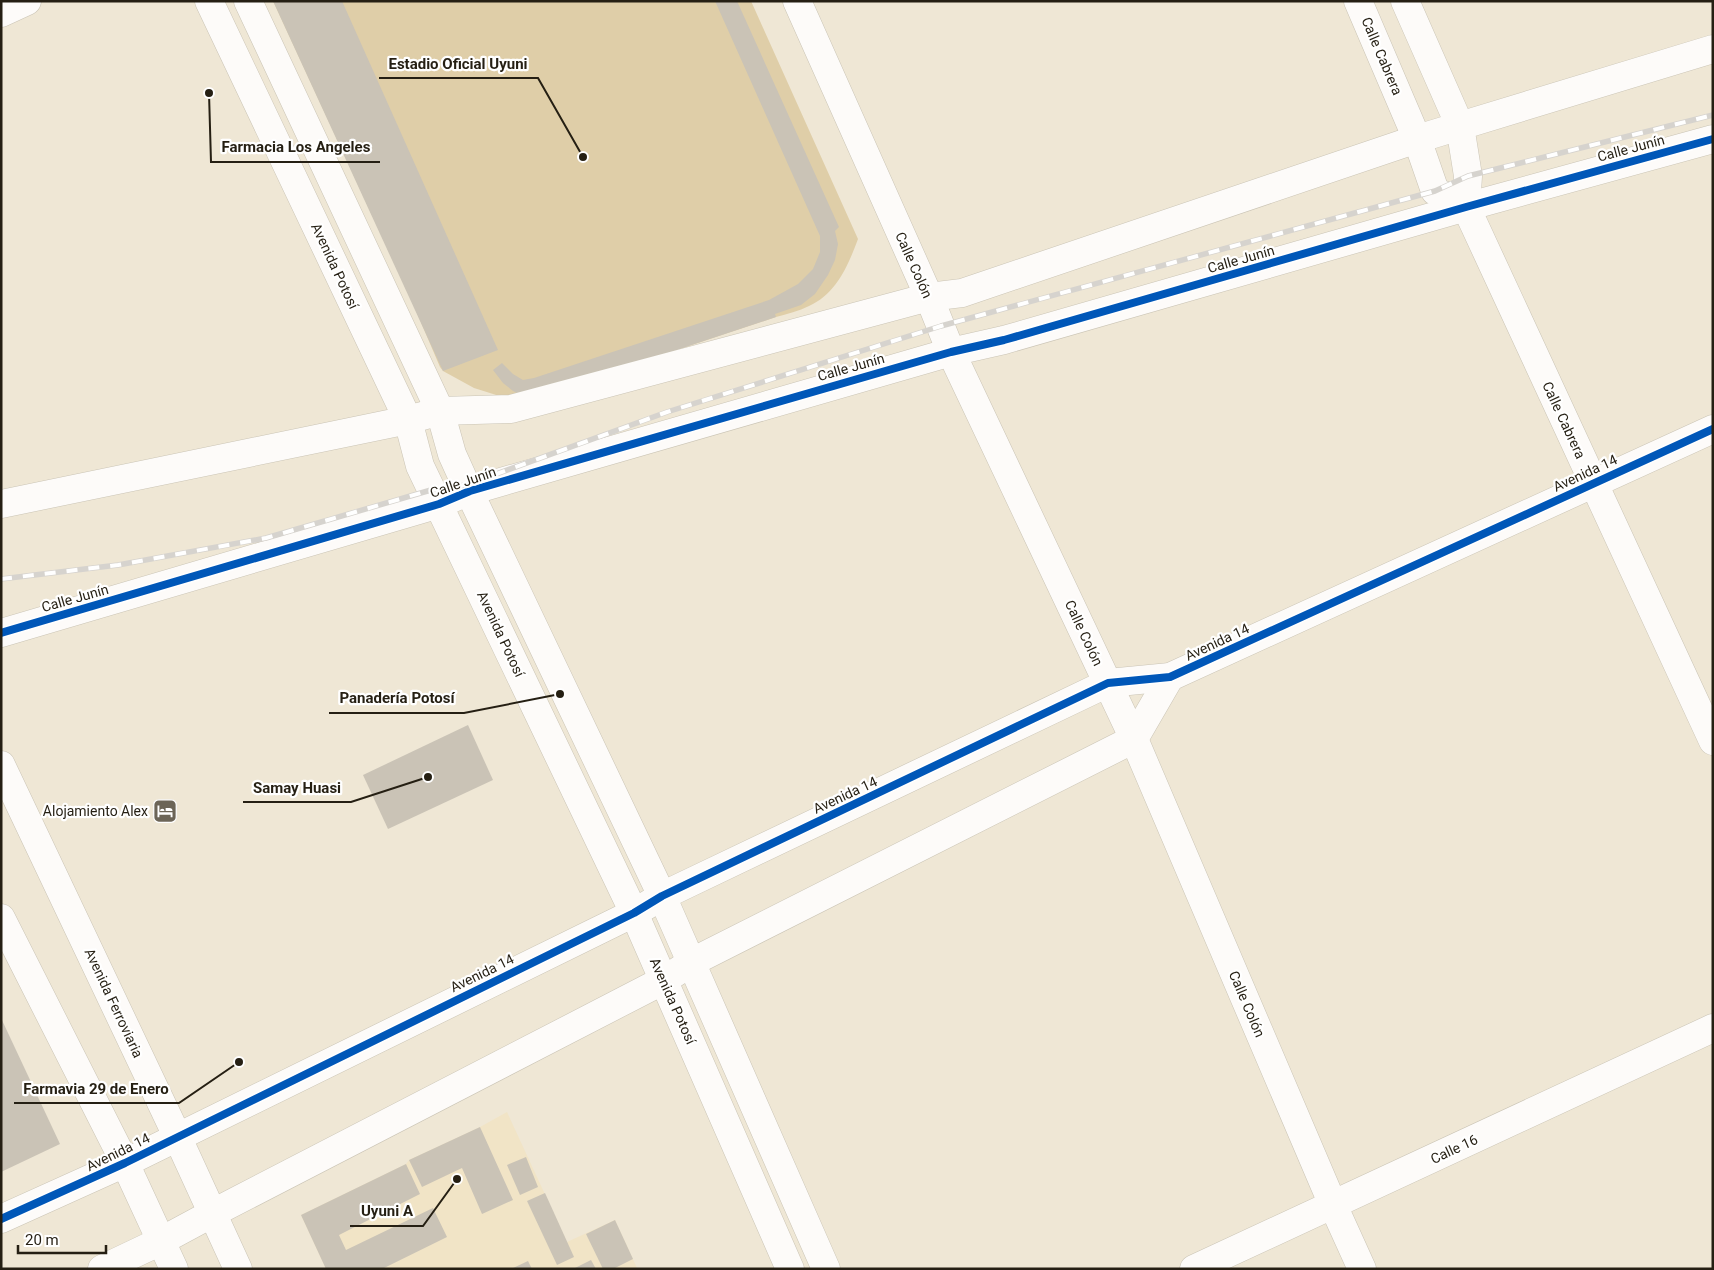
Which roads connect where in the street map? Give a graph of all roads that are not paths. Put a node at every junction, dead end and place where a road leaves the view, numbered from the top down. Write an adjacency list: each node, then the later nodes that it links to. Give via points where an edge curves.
1 (27, 1): 7 (main road)
2 (209, 1): 16 (main road, Avenida Potosí)
3 (248, 1): 15 (main road)
4 (796, 1): 13 (main road, Calle Colón)
5 (1358, 1): 10 (main road, Calle Cabrera)
6 (1405, 1): 9 (main road, Calle Cabrera)
7 (1, 13)
8 (1713, 49): 9 (main road)
9 (1460, 126): 10 (main road); 12 (main road, Calle Cabrera, via 1468,176)
10 (1417, 139): 12 (main road, Calle Cabrera, via 1435,191); 13 (main road, via 962,293)
11 (1713, 139): 12 (main road, Calle Junín)
12 (1466, 207): 14 (main road, Calle Junín, via 1004,340); 18 (main road, Calle Cabrera)
13 (928, 297): 14 (main road, Calle Colón); 15 (main road, via 511,409)
14 (951, 352): 19 (main road, Calle Junín); 24 (main road, Calle Colón)
15 (440, 411): 16 (main road); 19 (main road, via 452,454)
16 (408, 420): 20 (main road); 21 (main road, Avenida Potosí, via 420,466)
17 (1713, 429): 18 (main road, Avenida 14)
18 (1593, 483): 23 (main road, Avenida 14); 26 (main road, Calle Cabrera)
19 (470, 491): 21 (main road, Calle Junín); 28 (main road)
20 (1, 504)
21 (440, 504): 22 (main road, Calle Junín); 29 (main road, Avenida Potosí)
22 (1, 634)
23 (1170, 677): 24 (main road, Avenida 14); 25 (main road)
24 (1108, 683): 25 (main road, Calle Colón); 28 (main road, Avenida 14)
25 (1134, 739): 31 (main road); 36 (main road, Calle Colón)
26 (1713, 741)
27 (1, 765): 34 (main road, Avenida Ferroviaria)
28 (662, 896): 29 (main road, Avenida 14); 31 (main road)
29 (634, 913): 32 (main road, Avenida Potosí); 34 (main road, Avenida 14)
30 (1, 918): 35 (main road)
31 (692, 962): 32 (main road); 44 (main road)
32 (664, 980): 37 (main road); 43 (main road, Avenida Potosí)
33 (1713, 1028): 36 (main road, Calle 16)
34 (178, 1136): 35 (main road, Avenida 14); 37 (main road, Avenida Ferroviaria)
35 (125, 1164): 38 (main road, Avenida 14); 39 (main road)
36 (1333, 1205): 45 (main road, Calle 16); 46 (main road, Calle Colón)
37 (213, 1213): 39 (main road); 42 (main road, Avenida Ferroviaria)
38 (1, 1219)
39 (161, 1241): 40 (main road); 41 (main road)
40 (102, 1269)
41 (174, 1269)
42 (238, 1269)
43 (790, 1269)
44 (826, 1269)
45 (1194, 1269)
46 (1362, 1269)

